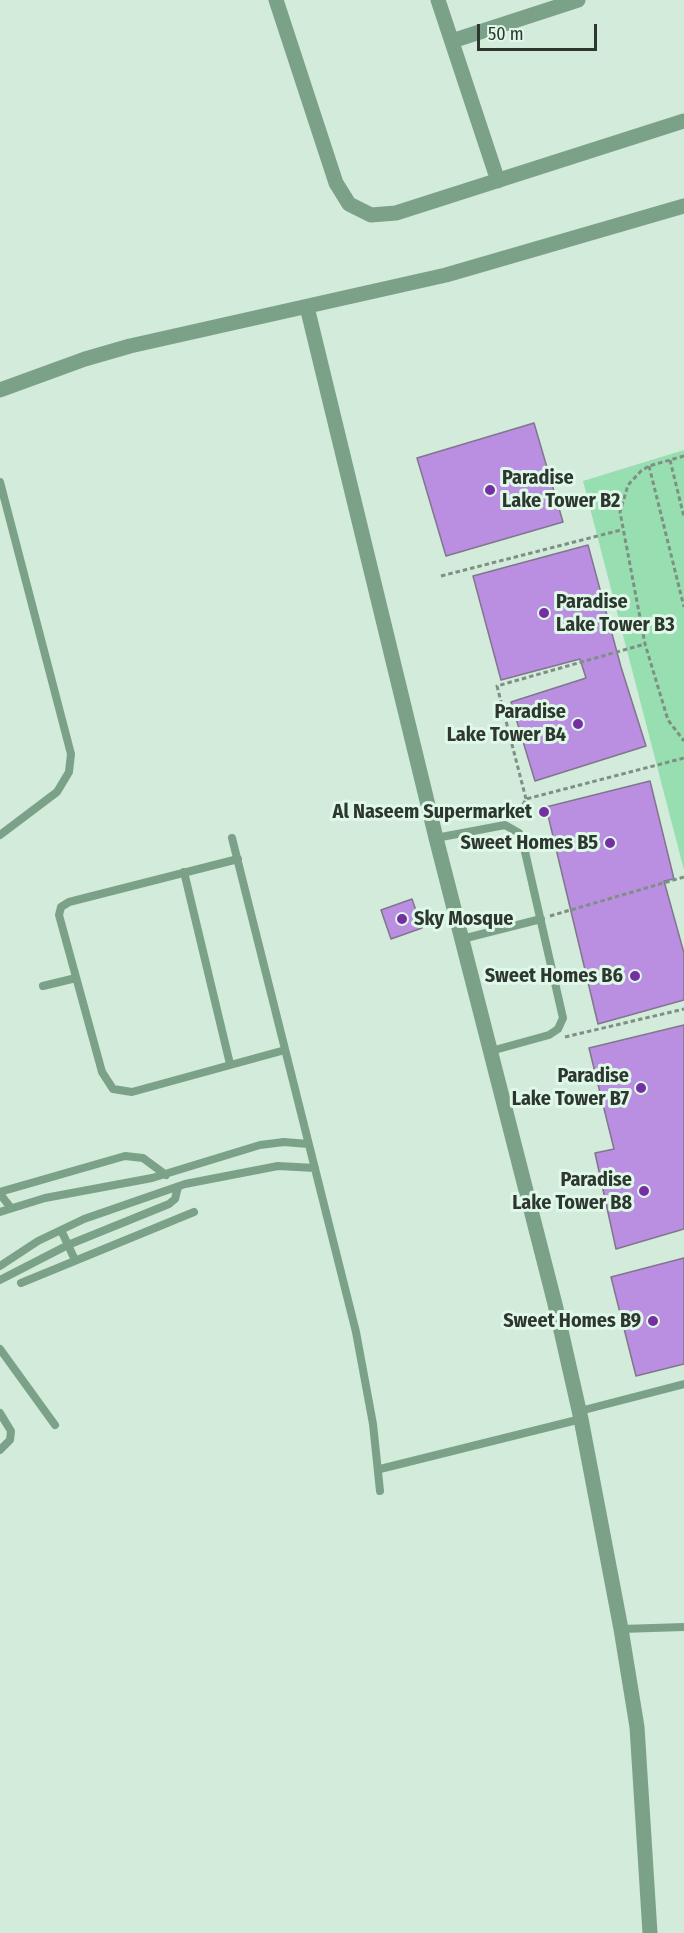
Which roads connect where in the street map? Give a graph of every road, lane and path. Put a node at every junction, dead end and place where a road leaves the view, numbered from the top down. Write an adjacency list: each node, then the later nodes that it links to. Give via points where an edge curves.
1 (276, 0): 6 (street, via 336,183 349,204 371,215 388,216)
2 (438, 0): 4 (street)
3 (578, 0): 4 (street)
4 (452, 41): 6 (street)
5 (684, 121): 6 (street)
6 (498, 181)
7 (684, 206): 8 (street, via 446,275)
8 (308, 307): 9 (street, via 130,346); 26 (street)
9 (0, 390)
10 (684, 456): 11 (path)
11 (670, 460): 12 (path); 15 (path)
12 (649, 466): 16 (path, via 623,494); 18 (path)
13 (0, 482): 14 (lane)
14 (1, 493): 24 (lane, via 71,754 69,772 57,792)
15 (684, 517)
16 (621, 530): 17 (path); 19 (path)
17 (441, 576)
18 (684, 607)
19 (645, 644): 20 (path, via 668,720); 22 (path, via 497,686)
20 (684, 741)
21 (684, 758): 22 (path)
22 (526, 800): 23 (path)
23 (510, 827): 26 (lane, via 499,825); 30 (lane, via 521,838)
24 (0, 835)
25 (232, 838): 27 (lane)
26 (436, 838): 31 (street)
27 (238, 859): 28 (lane); 36 (lane)
28 (184, 872): 32 (lane, via 65,903 60,915); 38 (lane)
29 (684, 877): 30 (path)
30 (541, 919): 31 (lane); 35 (lane, via 563,1012 561,1025)
31 (462, 939): 37 (street)
32 (76, 978): 33 (lane); 38 (lane, via 104,1078 113,1089 132,1092)
33 (43, 986)
34 (684, 1009): 35 (path, via 559,1039)
35 (549, 1035): 37 (lane)
36 (285, 1050): 38 (lane); 39 (lane)
37 (491, 1051): 60 (street)
38 (230, 1065)
39 (309, 1144): 40 (lane, via 260,1145); 41 (lane)
40 (190, 1168): 42 (lane); 43 (lane)
41 (315, 1168): 43 (lane, via 278,1166); 63 (lane, via 356,1332)
42 (166, 1174): 45 (lane, via 143,1158 125,1156); 47 (lane)
43 (194, 1183): 44 (lane)
44 (178, 1187): 46 (lane); 50 (lane, via 173,1202)
45 (0, 1193): 47 (lane)
46 (129, 1203): 50 (lane); 51 (lane)
47 (10, 1208): 48 (lane)
48 (0, 1212)
49 (194, 1212): 53 (lane)
50 (134, 1217): 52 (lane)
51 (61, 1230): 52 (lane); 54 (lane)
52 (68, 1245): 53 (lane); 55 (lane)
53 (75, 1260): 56 (lane)
54 (0, 1266)
55 (0, 1280)
56 (21, 1282)
57 (0, 1349): 61 (lane)
58 (684, 1384): 60 (lane)
59 (0, 1413): 62 (lane, via 12,1431 10,1440)
60 (580, 1415): 63 (lane); 66 (street)
61 (55, 1425)
62 (0, 1450)
63 (380, 1469): 64 (lane)
64 (380, 1491)
65 (684, 1627): 66 (lane)
66 (621, 1629): 67 (street, via 641,1767)
67 (650, 1933)

